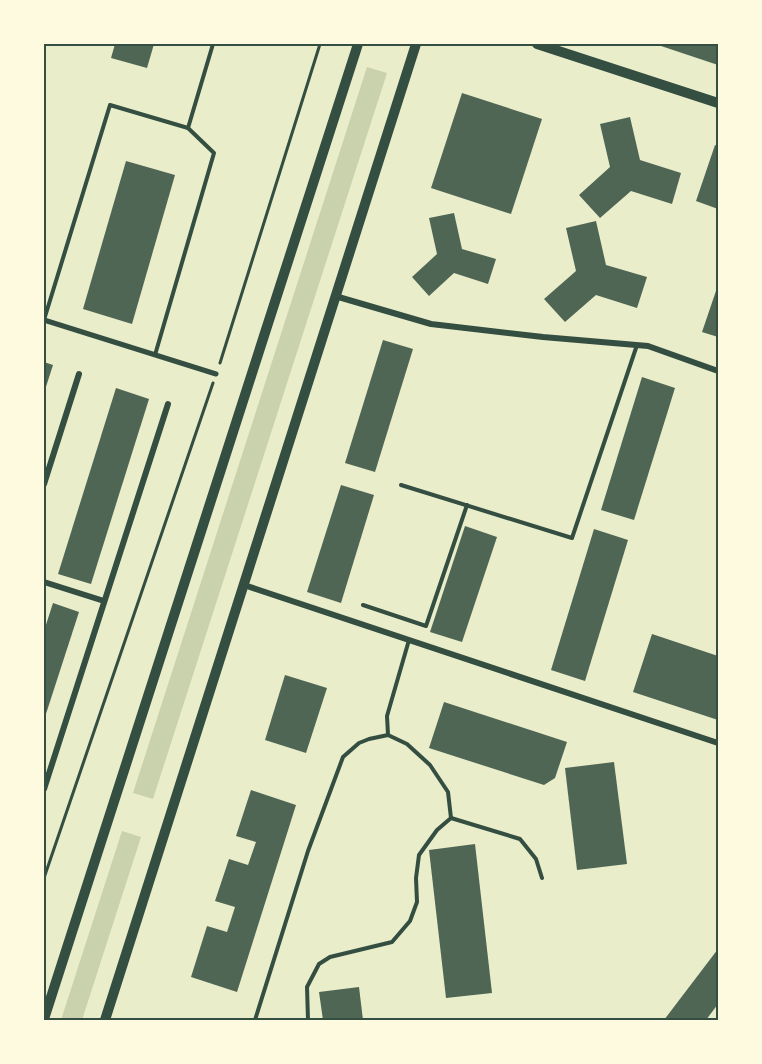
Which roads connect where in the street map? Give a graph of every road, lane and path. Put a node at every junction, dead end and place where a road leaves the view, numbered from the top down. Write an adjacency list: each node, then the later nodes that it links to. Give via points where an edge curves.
1 (213, 44): 7 (lane)
2 (320, 44): 14 (path)
3 (358, 44): 30 (main road)
4 (416, 44): 8 (main road)
5 (537, 44): 6 (main road)
6 (718, 103)
7 (188, 128): 9 (lane, via 110,105); 11 (lane, via 214,153)
8 (336, 296): 10 (street, via 431,324); 20 (main road)
9 (44, 320): 11 (street)
10 (637, 345): 12 (street); 18 (lane, via 572,538)
11 (155, 355): 14 (street)
12 (718, 371)
13 (79, 374): 16 (street)
14 (216, 374): 28 (path)
15 (168, 404): 21 (street)
16 (44, 484)
17 (401, 485): 18 (lane)
18 (467, 505): 22 (lane, via 426,626)
19 (44, 582): 21 (street)
20 (243, 585): 23 (street); 31 (main road)
21 (104, 601): 26 (street)
22 (363, 605)
23 (409, 640): 24 (lane, via 387,716); 25 (street)
24 (388, 735): 27 (lane, via 407,744 430,765 447,792); 32 (lane, via 358,743 343,757 308,851)
25 (718, 743)
26 (44, 789)
27 (451, 818): 29 (lane, via 520,839 536,859); 33 (lane, via 419,855 417,903 410,921 392,942 330,957 319,964 307,987)
28 (44, 878)
29 (542, 878)
30 (44, 1019)
31 (105, 1020)
32 (255, 1020)
33 (308, 1020)

